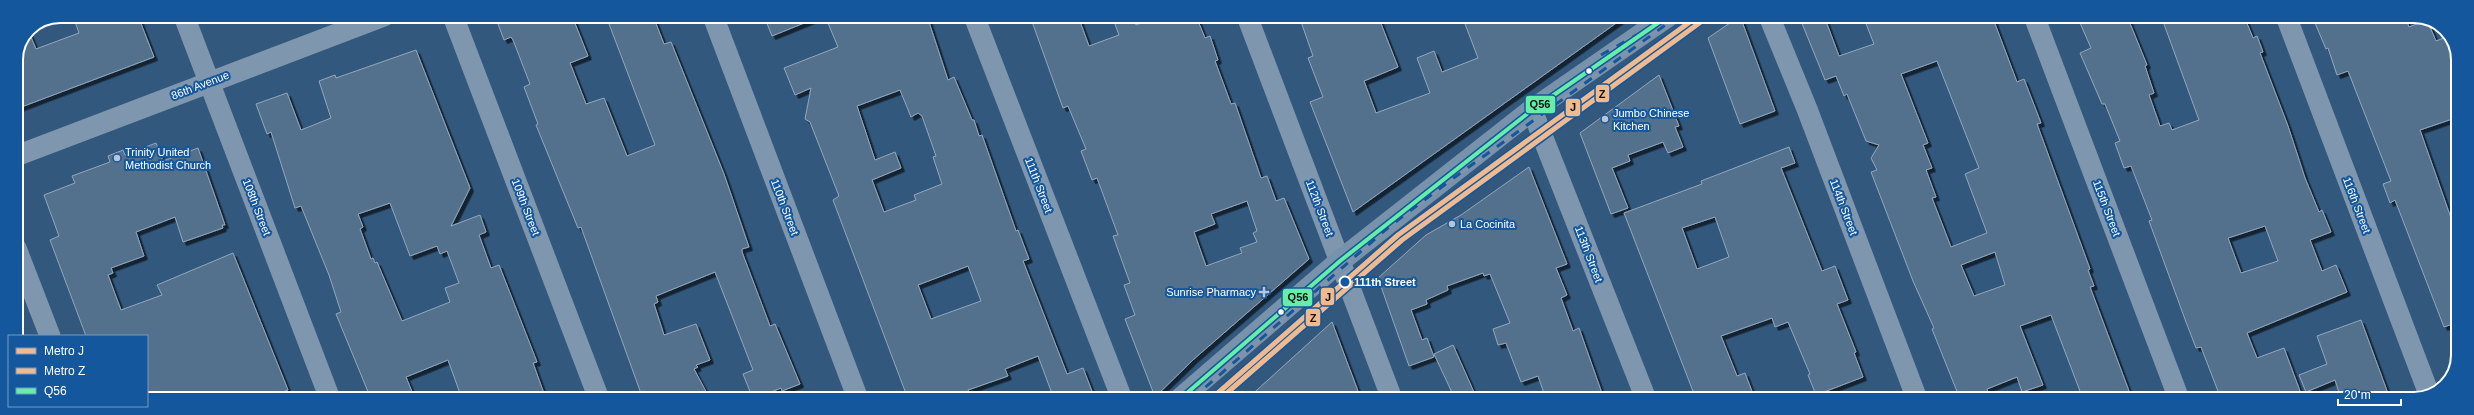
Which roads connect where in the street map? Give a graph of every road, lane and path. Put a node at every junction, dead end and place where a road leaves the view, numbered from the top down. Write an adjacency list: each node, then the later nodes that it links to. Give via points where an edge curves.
1 (187, 23): 11 (street, 108th Street)
2 (365, 23): 11 (street, 86th Avenue)
3 (456, 23): 19 (street, 109th Street)
4 (716, 23): 20 (street, 110th Street)
5 (977, 23): 21 (street, 111th Street)
6 (1250, 23): 14 (street, 112th Street)
7 (1658, 23): 12 (main road)
8 (1772, 23): 25 (street, 114th Street)
9 (2037, 23): 26 (street, 115th Street)
10 (2289, 23): 17 (street, 116th Street)
11 (209, 82): 13 (street, 86th Avenue); 18 (street, 108th Street)
12 (1532, 110): 14 (main road); 24 (street, 113th Street)
13 (23, 153)
14 (1340, 261): 22 (main road); 23 (street, 112th Street)
15 (23, 266): 16 (street)
16 (50, 335)
17 (2427, 389)
18 (327, 392)
19 (595, 392)
20 (855, 392)
21 (1119, 392)
22 (1188, 392)
23 (1389, 392)
24 (1643, 392)
25 (1914, 392)
26 (2176, 392)

